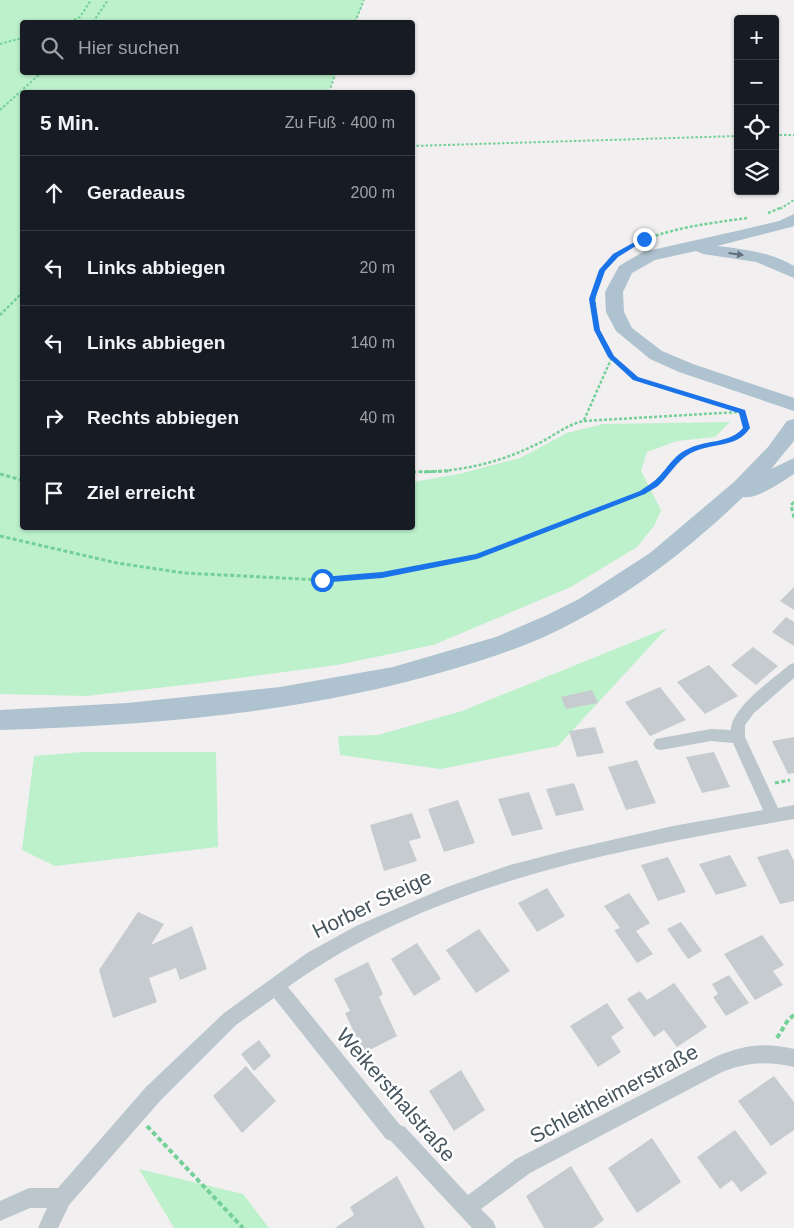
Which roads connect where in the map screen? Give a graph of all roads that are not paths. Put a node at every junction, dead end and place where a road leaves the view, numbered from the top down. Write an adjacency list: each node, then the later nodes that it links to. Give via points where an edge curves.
1 (794, 219): 2 (main road, via 751,233)
2 (688, 247): 3 (main road, one-way to 3, via 774,262); 4 (main road, via 649,256 625,270 614,292 616,312 625,331 656,355)
3 (794, 273)
4 (794, 405)
5 (794, 426): 7 (main road, via 761,466)
6 (794, 465): 7 (main road)
7 (721, 506): 9 (main road, via 651,564 570,615 440,665 370,683 272,699 81,718)
8 (794, 669): 10 (street, via 749,709 738,723)
9 (0, 720)
10 (738, 737): 11 (street, via 711,735); 13 (street)
11 (661, 744)
12 (794, 812): 13 (street, Horber Steige)
13 (773, 815): 14 (street, Horber Steige, via 673,833 510,872 453,892 362,932 313,959)
14 (276, 986): 16 (street, Horber Steige, via 191,1054); 17 (street, Weikersthalstraße, via 394,1132)
15 (794, 1058): 17 (street, Schleitheimerstraße, via 769,1051 743,1054 717,1065 559,1146 516,1171)
16 (62, 1198): 18 (street, via 29,1198); 19 (street, Horber Steige)
17 (466, 1209): 20 (street, Weikersthalstraße)
18 (0, 1210)
19 (48, 1228)
20 (486, 1228)

